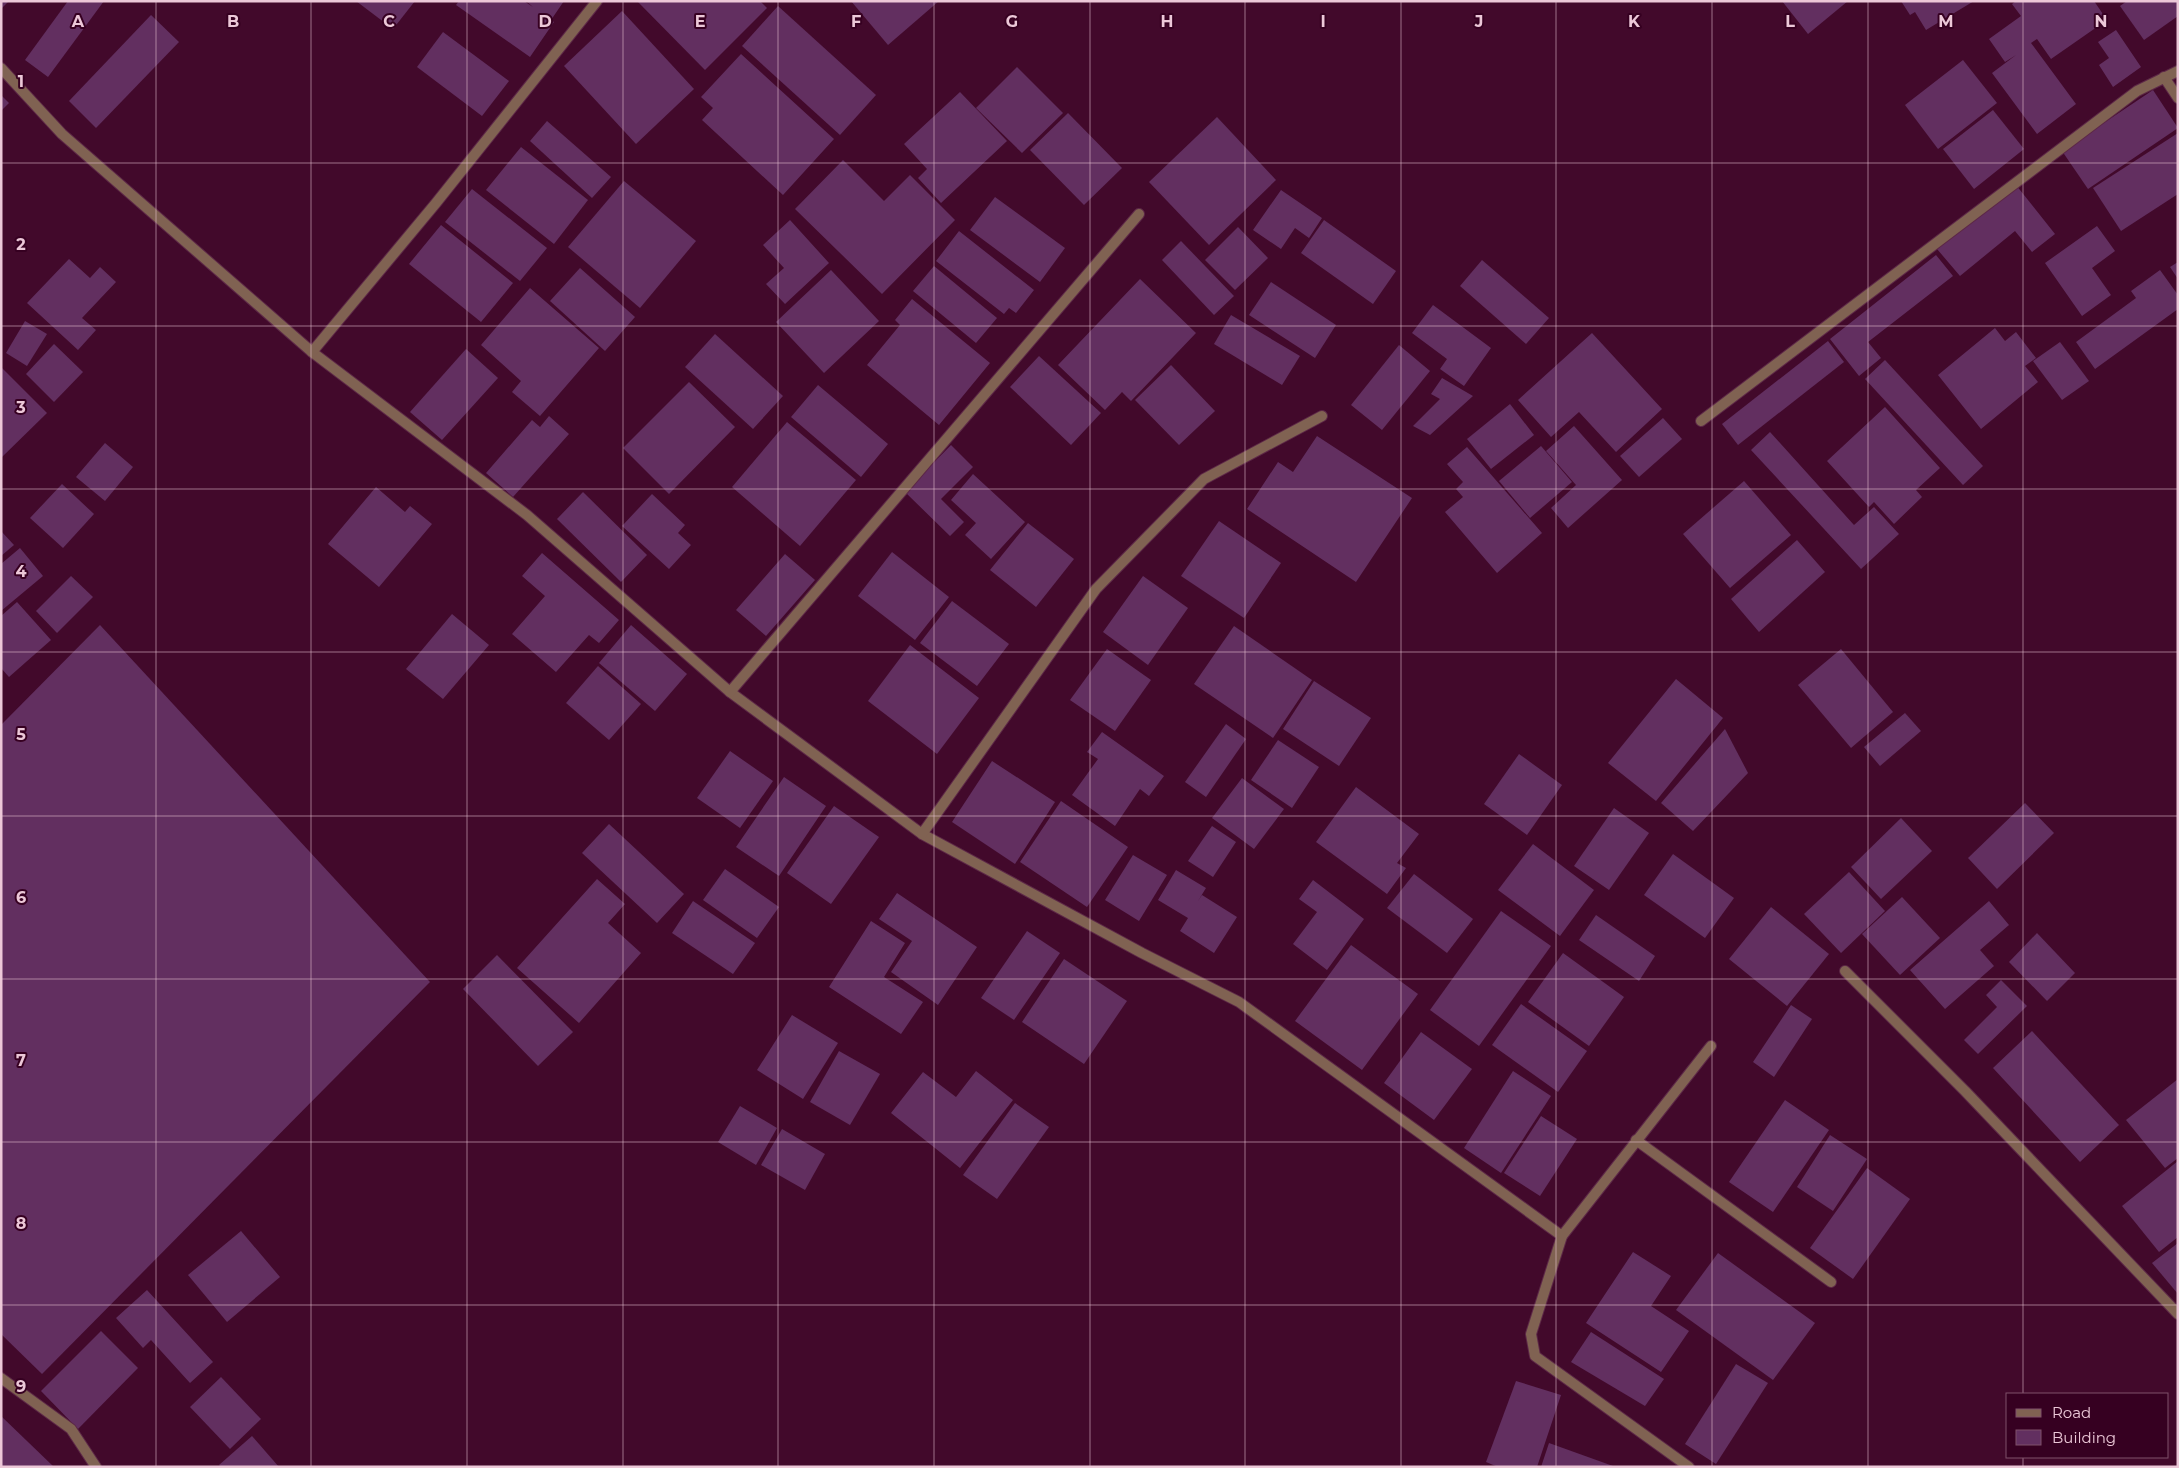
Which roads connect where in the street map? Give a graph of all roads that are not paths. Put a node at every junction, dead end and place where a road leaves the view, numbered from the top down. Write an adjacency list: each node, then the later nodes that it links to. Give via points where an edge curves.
1 (597, 1): 7 (street)
2 (1, 68): 7 (street, via 62,134)
3 (2178, 71): 4 (street)
4 (2164, 77): 5 (street); 9 (street, via 2137,91)
5 (2178, 98)
6 (1139, 214): 10 (street)
7 (312, 352): 10 (street, via 527,515)
8 (1322, 416): 11 (street, via 1204,479 1096,589)
9 (1701, 422)
10 (730, 692): 11 (street)
11 (922, 834): 15 (street, via 1239,1002)
12 (1845, 971): 17 (street, via 1966,1091)
13 (1710, 1046): 14 (street)
14 (1636, 1140): 15 (street); 16 (street)
15 (1562, 1236): 20 (street, via 1531,1334 1535,1356)
16 (1831, 1282)
17 (2178, 1314)
18 (1, 1378): 19 (street, via 70,1429)
19 (96, 1467)
20 (1689, 1467)

